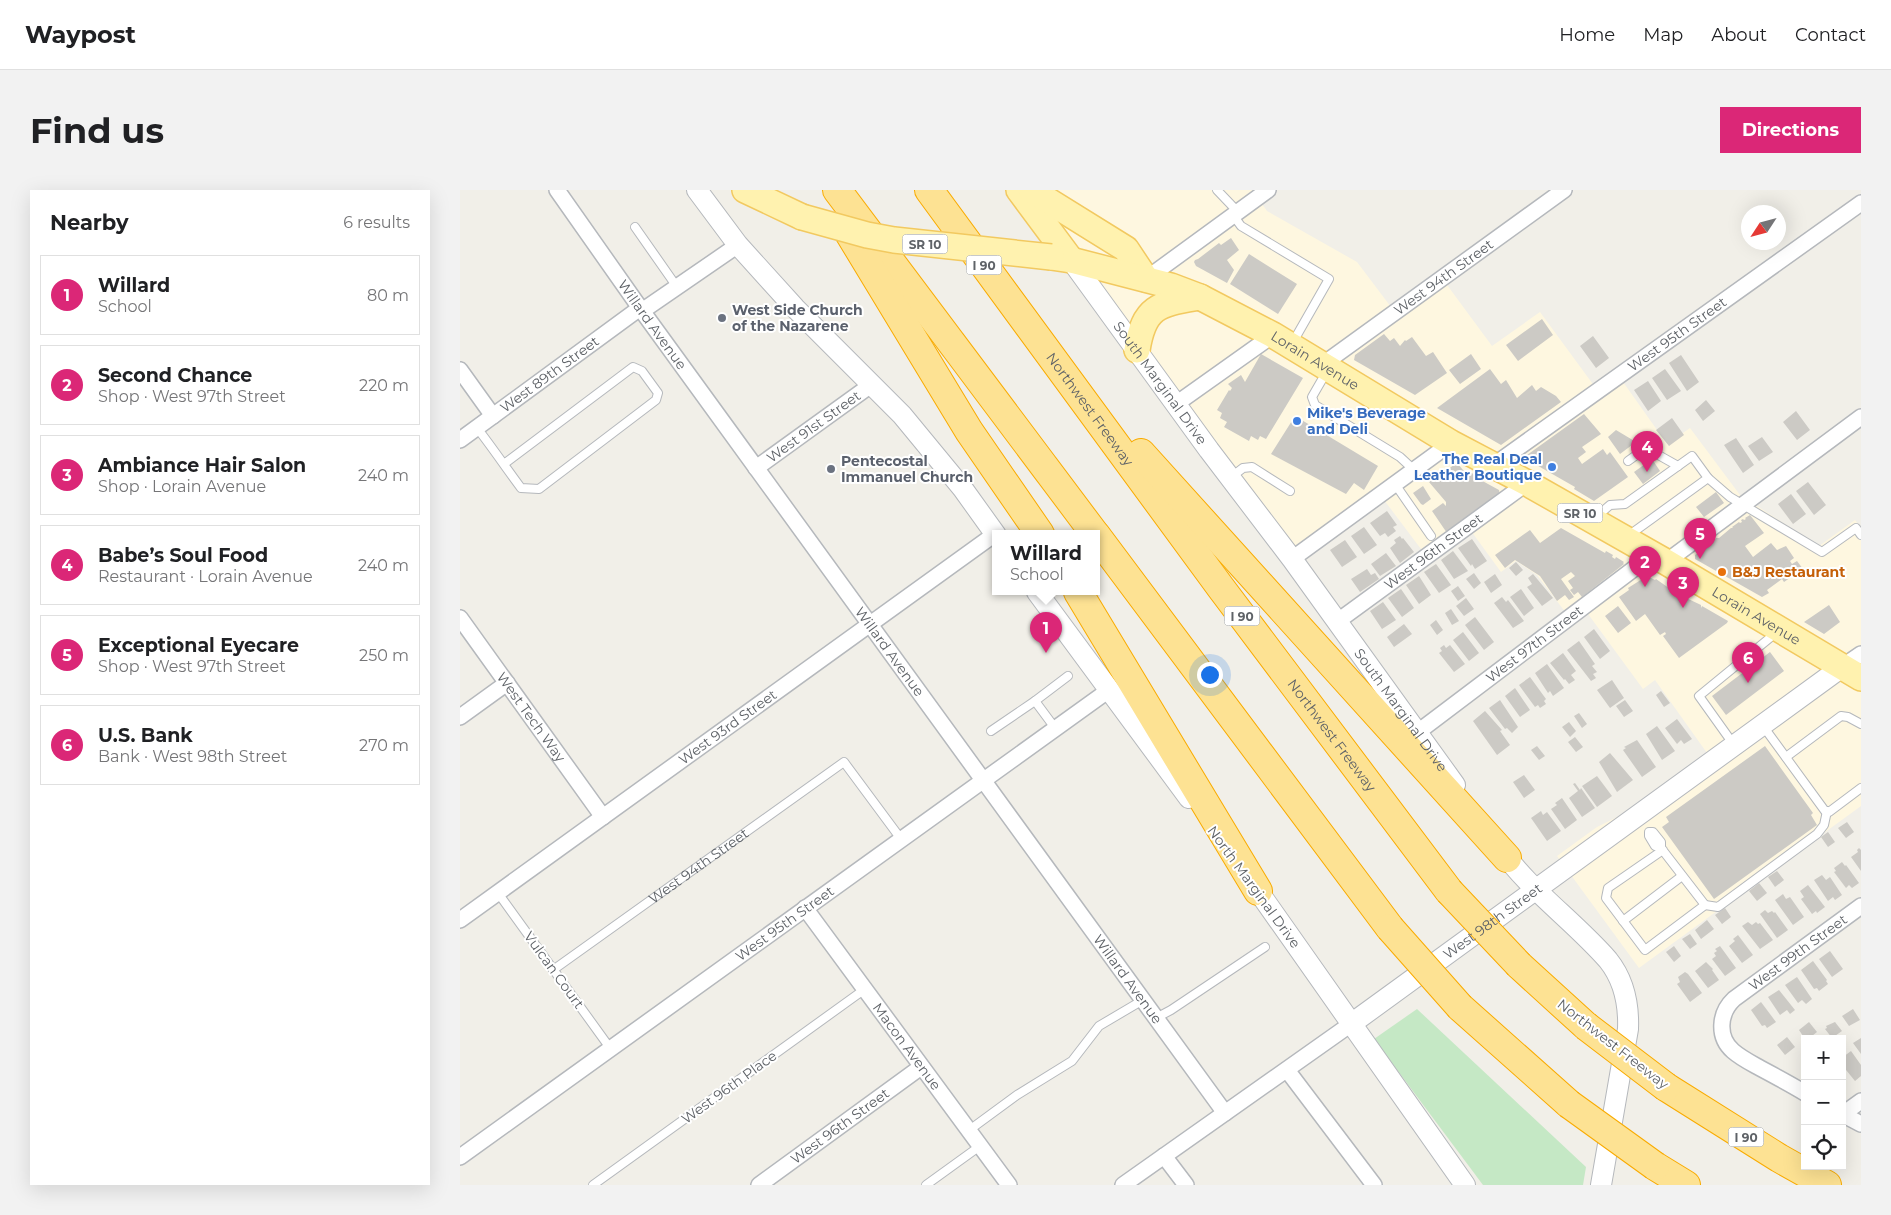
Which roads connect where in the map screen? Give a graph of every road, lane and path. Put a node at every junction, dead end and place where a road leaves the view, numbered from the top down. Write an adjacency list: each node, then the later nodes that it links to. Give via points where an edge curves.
1 (557, 190): 20 (street, Willard Avenue)
2 (697, 190): 15 (street)
3 (745, 190): 16 (main road, Lorain Avenue / SR 10, bridge, via 802,217 867,235)
4 (824, 190): 47 (highway, via 969,431)
5 (838, 190): 48 (highway)
6 (930, 190): 21 (highway, Northwest Freeway / I 90)
7 (1020, 190): 16 (main road)
8 (1031, 190): 17 (main road, via 1126,249)
9 (1217, 190): 13 (lane)
10 (1268, 190): 13 (street)
11 (1564, 190): 24 (street, West 94th Street)
12 (1861, 203): 35 (street, West 95th Street)
13 (1236, 213): 17 (street); 22 (lane, via 1241,226 1329,279)
14 (635, 227): 18 (lane)
15 (738, 245): 18 (street, West 89th Street); 26 (street)
16 (1061, 258): 17 (main road, Lorain Avenue / SR 10); 23 (street, South Marginal Drive)
17 (1146, 279): 19 (main road, Lorain Avenue / SR 10)
18 (677, 287): 20 (street, West 89th Street)
19 (1200, 297): 22 (main road, Lorain Avenue / SR 10); 23 (main road, via 1166,303 1150,314 1142,326)
20 (641, 310): 28 (street, West 89th Street); 37 (street, Willard Avenue)
21 (1039, 339): 82 (highway); 121 (highway, Northwest Freeway / I 90, bridge, via 1449,891 1519,965 1586,1026 1666,1087)
22 (1282, 341): 24 (main road, Lorain Avenue / SR 10); 27 (street)
23 (1138, 350): 27 (street, South Marginal Drive)
24 (1325, 367): 32 (main road, Lorain Avenue / SR 10); 38 (lane, via 1312,397 1315,405 1400,457)
25 (460, 370): 28 (street)
26 (871, 385): 37 (street, West 91st Street); 46 (street, via 902,415)
27 (1176, 404): 39 (street, South Marginal Drive)
28 (493, 416): 30 (street, West 89th Street)
29 (1861, 418): 44 (street, West 97th Street)
30 (477, 428): 31 (street, West 89th Street); 34 (lane)
31 (460, 440)
32 (1451, 443): 35 (main road, Lorain Avenue / SR 10); 38 (street)
33 (1628, 461): 36 (lane, via 1646,448)
34 (504, 464): 34 (lane, via 521,488 540,489 656,400 658,393 642,371 633,367)
35 (1494, 465): 41 (main road, Lorain Avenue / SR 10)
36 (1678, 466): 40 (lane, via 1692,456); 45 (lane, via 1625,504 1610,505)
37 (756, 468): 59 (street, Willard Avenue)
38 (1414, 470): 42 (street)
39 (1230, 478): 43 (lane, via 1243,468 1252,467); 55 (street, South Marginal Drive)
40 (1708, 478): 44 (lane); 52 (lane)
41 (1527, 483): 45 (main road, Lorain Avenue / SR 10); 58 (street, West 96th Street)
42 (1394, 484): 50 (lane); 55 (street)
43 (1290, 491)
44 (1742, 505): 49 (lane, via 1822,552 1856,528); 54 (street, West 97th Street)
45 (1592, 520): 52 (main road, Lorain Avenue / SR 10)
46 (993, 530)
47 (1037, 530)
48 (1092, 530)
49 (1861, 535)
50 (1431, 536)
51 (992, 537): 59 (street, West 93rd Street)
52 (1624, 539): 54 (main road, Lorain Avenue / SR 10)
53 (1100, 540): 120 (highway, bridge, via 1390,928 1460,1007 1569,1104)
54 (1659, 558): 61 (main road, Lorain Avenue / SR 10); 72 (street, West 97th Street)
55 (1292, 559): 58 (street, South Marginal Drive)
56 (1039, 595): 65 (street, North Marginal Drive)
57 (1080, 595): 85 (highway)
58 (1338, 621): 72 (street, South Marginal Drive)
59 (870, 624): 75 (street, Willard Avenue); 78 (street, West 93rd Street)
60 (463, 628): 64 (street, West Tech Way)
61 (1780, 630): 62 (main road, Lorain Avenue / SR 10); 73 (lane, via 1699,696)
62 (1855, 666): 69 (street, West 98th Street)
63 (1068, 676): 66 (lane)
64 (507, 683): 67 (street); 78 (street, West Tech Way)
65 (1109, 690): 70 (street, West 95th Street); 85 (street, North Marginal Drive)
66 (1035, 701): 70 (lane); 71 (lane)
67 (460, 717)
68 (1861, 724): 74 (lane, via 1841,716)
69 (1762, 725): 73 (street, West 98th Street); 74 (lane)
70 (1055, 728): 75 (street, West 95th Street)
71 (991, 731)
72 (1418, 732): 82 (street, South Marginal Drive)
73 (1734, 745): 79 (street, West 98th Street)
74 (1786, 758): 77 (lane)
75 (983, 780): 80 (street, West 95th Street); 95 (street, Willard Avenue)
76 (1861, 788): 77 (lane)
77 (1827, 811): 87 (lane, via 1824,825 1817,834 1718,907)
78 (602, 817): 86 (street, West 93rd Street)
79 (1644, 824): 81 (lane, via 1661,842); 84 (street, West 98th Street)
80 (901, 839): 89 (street, West 95th Street); 93 (lane, West 94th Street, via 844,762)
81 (1662, 849): 83 (lane); 91 (lane, via 1608,888 1606,898)
82 (1507, 858): 84 (street, South Marginal Drive)
83 (1682, 876): 87 (lane); 91 (lane)
84 (1536, 889): 97 (street, West 98th Street); 119 (street, South Marginal Drive, via 1608,960 1620,978 1626,998 1628,1029)
85 (1258, 891): 97 (street, North Marginal Drive)
86 (498, 893): 90 (street, West 93rd Street); 93 (lane, Vulcan Court)
87 (1705, 905): 91 (lane, via 1645,950)
88 (1861, 906): 101 (street, West 99th Street, via 1734,999 1722,1019 1724,1036 1730,1048)
89 (806, 908): 94 (street, Macon Avenue); 98 (street, West 95th Street)
90 (460, 920)
91 (1624, 922)
92 (1265, 947): 96 (lane)
93 (553, 970): 98 (lane, Vulcan Court)
94 (865, 989): 99 (street, Macon Avenue); 111 (lane, West 96th Place)
95 (1143, 1000): 96 (street, Willard Avenue); 107 (lane, via 1099,1026 1072,1061 1017,1095)
96 (1156, 1018): 104 (street, Willard Avenue)
97 (1351, 1024): 100 (street, West 98th Street); 118 (street, North Marginal Drive)
98 (610, 1048): 110 (street, West 95th Street)
99 (922, 1067): 107 (street, Macon Avenue); 112 (street, West 96th Street)
100 (1287, 1070): 104 (street, West 98th Street); 117 (street)
101 (1801, 1091)
102 (1861, 1101): 103 (street)
103 (1846, 1112)
104 (1225, 1113): 109 (street, West 98th Street)
105 (1846, 1116): 106 (street)
106 (1861, 1124)
107 (968, 1131): 108 (street, Macon Avenue)
108 (980, 1146): 113 (lane); 114 (street, Macon Avenue)
109 (1164, 1156): 115 (street, West 98th Street); 116 (street)
110 (460, 1157)
111 (593, 1185)
112 (759, 1185)
113 (926, 1185)
114 (1009, 1185)
115 (1123, 1185)
116 (1186, 1185)
117 (1374, 1185)
118 (1466, 1185)
119 (1601, 1185)
120 (1686, 1185)
121 (1827, 1185)

